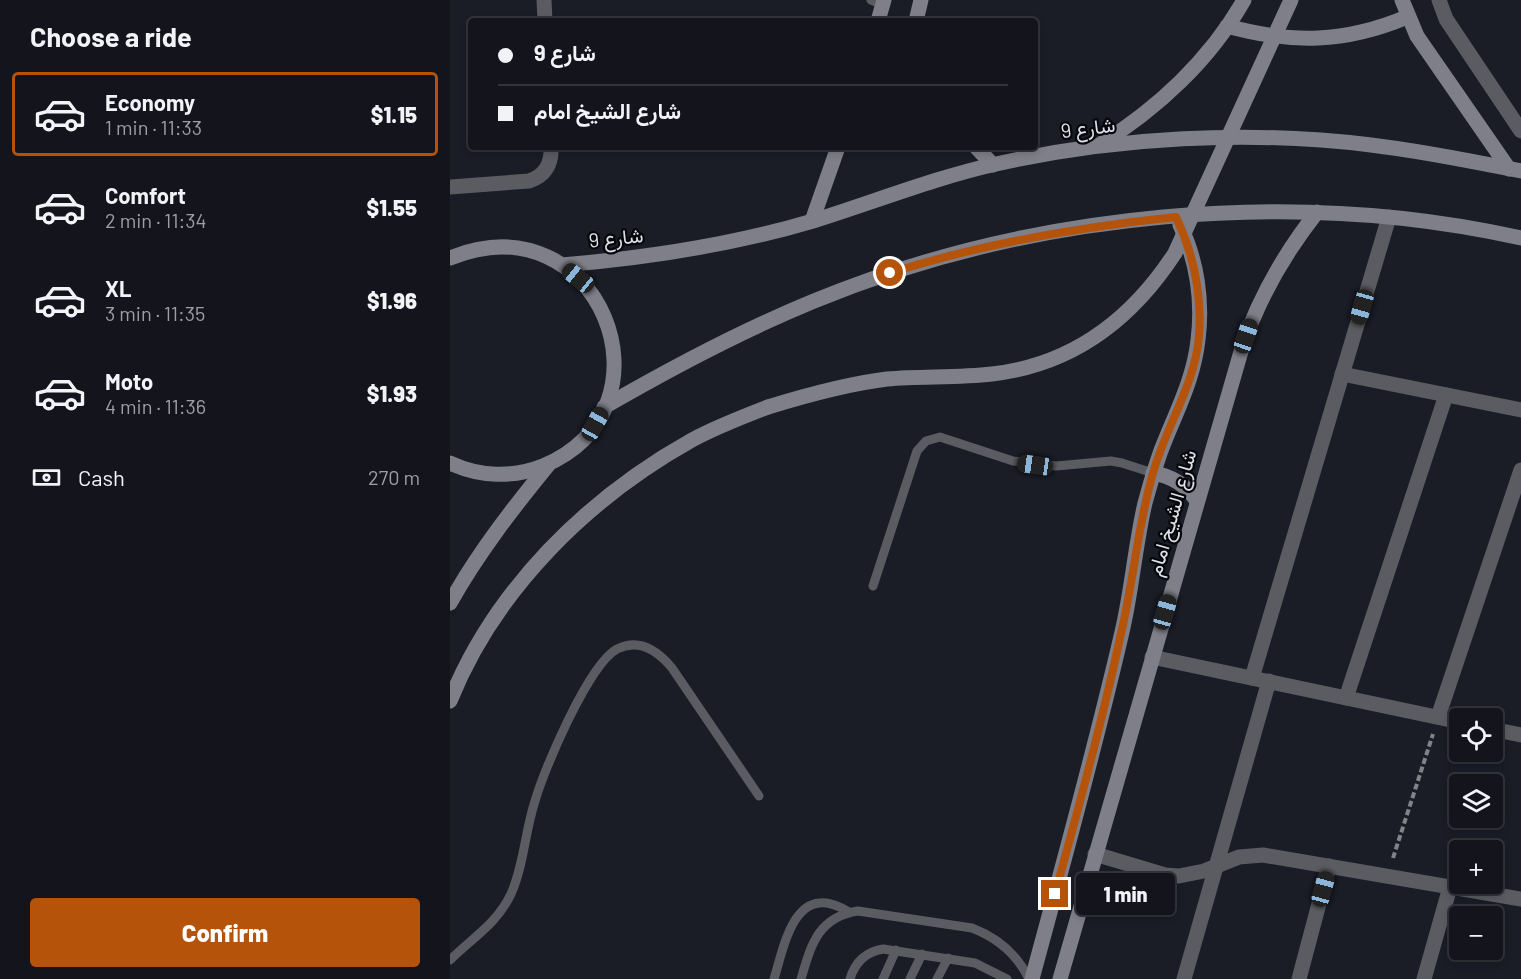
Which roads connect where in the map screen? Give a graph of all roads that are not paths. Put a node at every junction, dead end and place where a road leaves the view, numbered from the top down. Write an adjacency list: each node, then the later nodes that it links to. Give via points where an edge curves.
1 (544, 0): 9 (street)
2 (921, 0): 11 (main road)
3 (1244, 0): 12 (main road)
4 (1291, 0): 43 (main road, bridge, via 1175,253 1160,277 1121,318 1048,361 993,374 885,380 806,395 712,430 660,459 627,481 538,562 490,626)
5 (1401, 0): 8 (main road)
6 (1438, 0): 13 (street, via 1446,19)
7 (880, 2): 10 (main road)
8 (1407, 17): 12 (main road, via 1358,34 1323,38 1279,38); 19 (main road, via 1428,54)
9 (545, 18)
10 (878, 18)
11 (917, 18)
12 (1227, 26): 14 (main road, via 1168,93)
13 (1521, 131)
14 (1096, 147): 18 (main road, شارع 9); 19 (main road, شارع 9, via 1197,139 1311,140 1425,152)
15 (551, 150): 20 (street, via 548,168 529,181)
16 (837, 150): 24 (main road)
17 (979, 150): 18 (main road)
18 (993, 165): 24 (main road, شارع 9)
19 (1515, 170)
20 (450, 187)
21 (1317, 212): 22 (main road); 23 (main road); 36 (main road, شارع الشيخ امام, via 1272,276 1250,323)
22 (1176, 217): 30 (main road, via 1031,236 871,279 729,339); 35 (main road, شارع الشيخ امام, via 1197,276 1199,339 1190,380)
23 (1389, 217): 25 (main road, via 1472,227); 28 (street)
24 (812, 221): 27 (main road, شارع 9, via 688,250)
25 (1521, 238)
26 (450, 257): 27 (main road, via 469,250 508,247 527,250)
27 (562, 265): 30 (main road, via 592,292 610,328 614,368)
28 (1342, 374): 29 (street); 40 (street)
29 (1446, 395): 31 (street); 42 (street)
30 (604, 407): 33 (main road, via 582,439)
31 (1521, 410)
32 (450, 463): 33 (main road, via 497,475 534,470)
33 (550, 463): 38 (main road, via 485,546)
34 (1521, 470): 44 (street)
35 (1153, 473): 36 (main road, via 1175,480); 37 (lane, via 1111,461 1056,465 1013,461 946,437 933,438 917,451); 68 (main road, شارع الشيخ امام, via 1092,756)
36 (1197, 501): 39 (main road, شارع الشيخ امام)
37 (873, 586)
38 (450, 603)
39 (1152, 657): 40 (street); 49 (main road, شارع الشيخ امام)
40 (1252, 678): 41 (street)
41 (1269, 681): 42 (street); 50 (street)
42 (1346, 698): 44 (street)
43 (450, 701)
44 (1438, 717): 45 (street)
45 (1449, 720)
46 (1503, 731): 47 (street)
47 (1521, 735)
48 (759, 796): 60 (lane, via 660,654 635,645 617,649 598,668 556,745 535,799 517,875 502,910 477,939)
49 (1095, 854): 50 (street, via 1172,875 1192,875); 69 (main road, شارع الشيخ امام)
50 (1216, 865): 51 (street, via 1239,857 1263,855); 70 (street)
51 (1329, 867): 52 (street); 71 (street)
52 (1449, 887)
53 (1449, 891): 72 (street)
54 (1491, 894): 55 (street)
55 (1521, 899)
56 (849, 912): 61 (lane, via 834,905 816,904 801,912 790,926); 62 (lane, via 820,931); 68 (lane, via 867,911 972,928 1008,948)
57 (896, 950): 58 (lane); 63 (lane, via 883,948 866,955); 64 (lane)
58 (922, 954): 59 (lane); 65 (lane)
59 (948, 958): 66 (lane); 67 (lane, via 975,963)
60 (450, 960)
61 (774, 979)
62 (801, 979)
63 (850, 979)
64 (884, 979)
65 (910, 979)
66 (937, 979)
67 (1007, 979)
68 (1031, 979)
69 (1060, 979)
70 (1184, 979)
71 (1299, 979)
72 (1424, 979)

